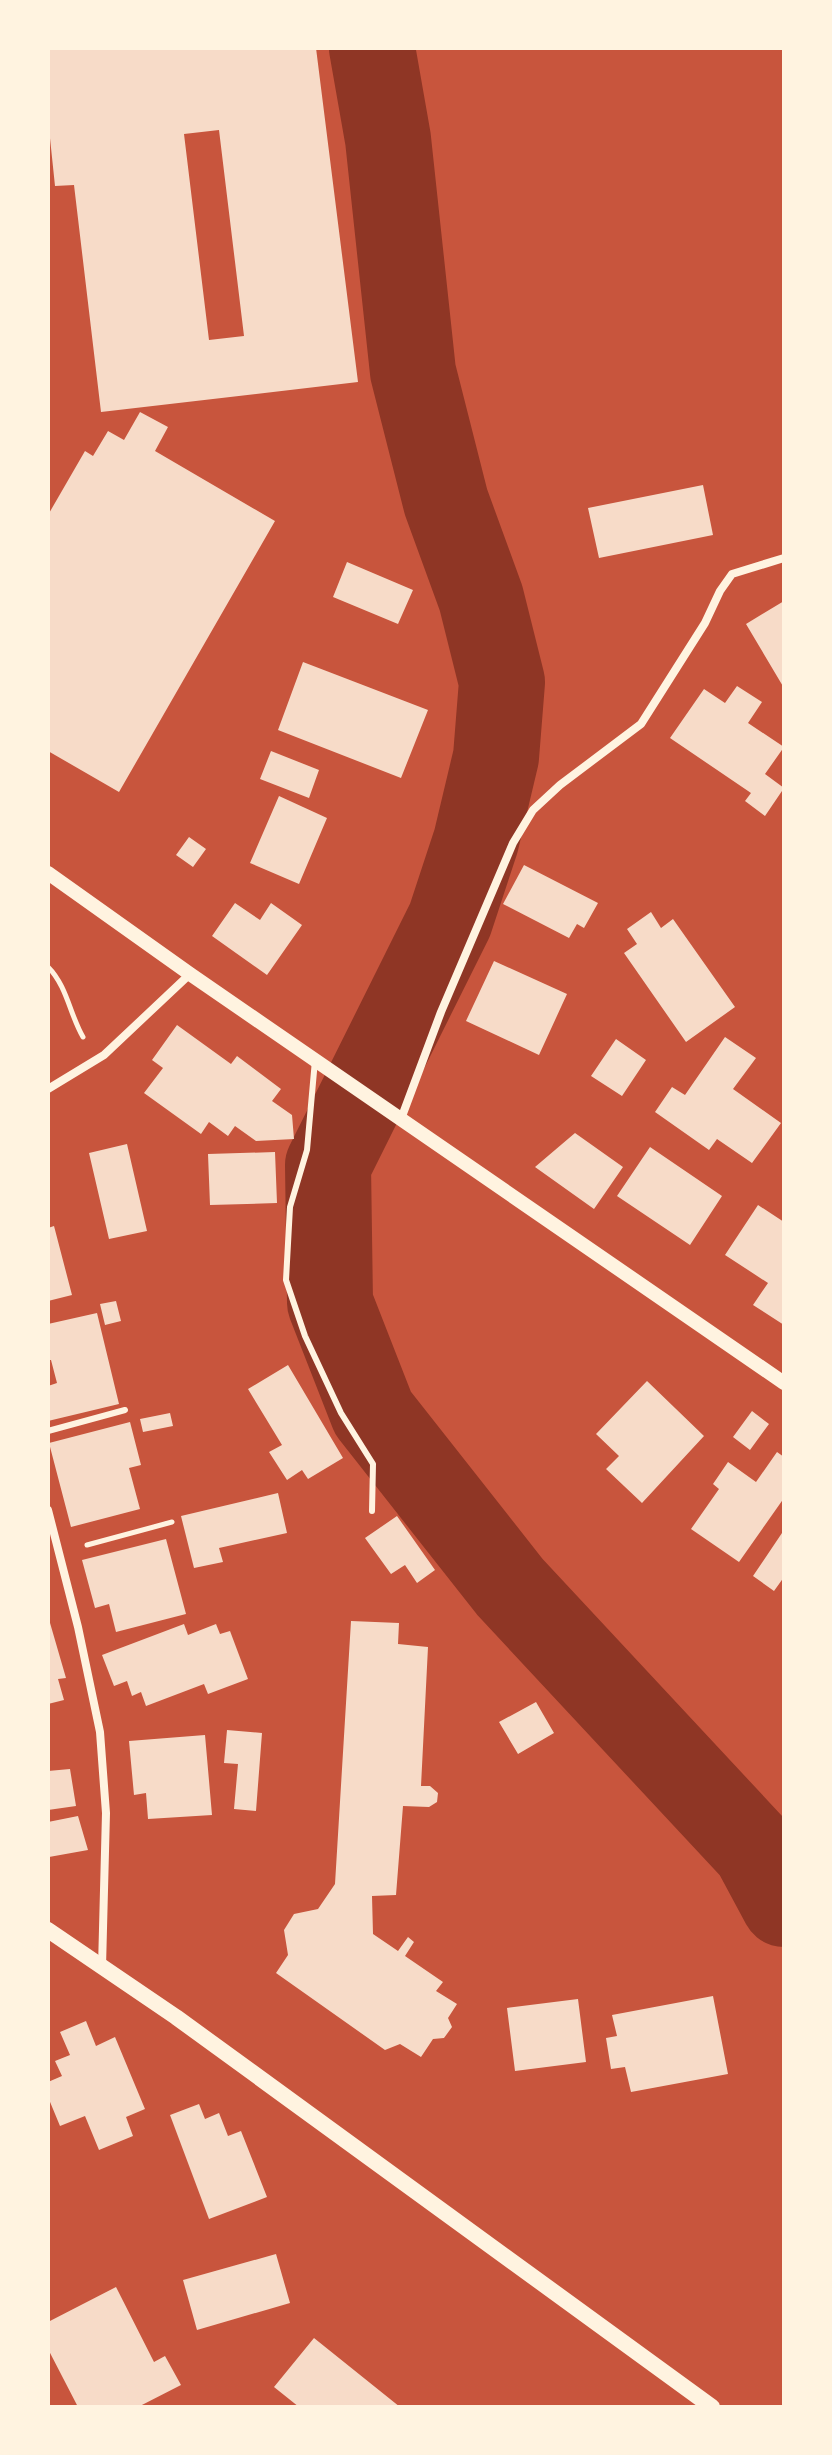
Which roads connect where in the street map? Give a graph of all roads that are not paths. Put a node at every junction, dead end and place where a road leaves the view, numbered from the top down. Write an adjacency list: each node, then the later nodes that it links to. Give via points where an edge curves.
1 (784, 558): 6 (street, via 732,574 641,724 533,810 471,941)
2 (48, 873): 3 (street)
3 (190, 974): 4 (street); 5 (street, via 104,1055)
4 (315, 1060): 6 (street); 11 (lane, via 307,1150 290,1207 286,1280 341,1413 373,1464)
5 (48, 1089)
6 (401, 1119): 7 (street)
7 (784, 1383)
8 (125, 1410): 9 (lane)
9 (48, 1431)
10 (48, 1510): 13 (street, via 100,1732 106,1813)
11 (372, 1511)
12 (48, 1930): 13 (main road)
13 (102, 1967): 14 (main road)
14 (712, 2407)

